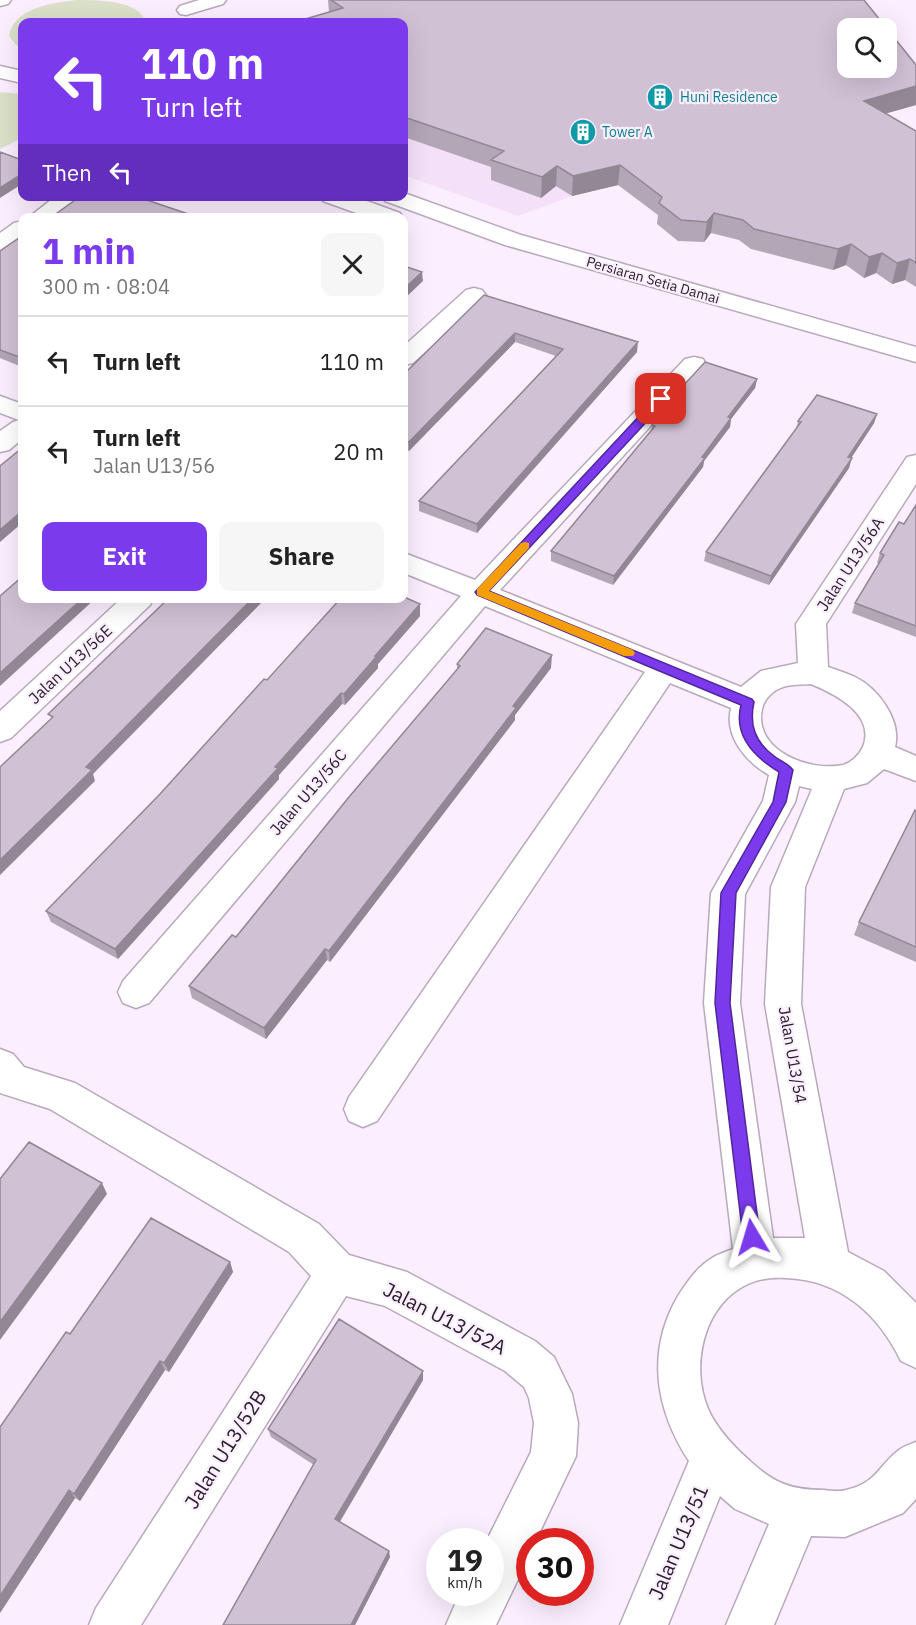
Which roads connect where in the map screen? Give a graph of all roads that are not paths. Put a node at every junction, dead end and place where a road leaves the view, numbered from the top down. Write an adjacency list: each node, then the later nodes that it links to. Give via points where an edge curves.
1 (237, 0): 2 (street)
2 (218, 8): 3 (street)
3 (183, 11)
4 (0, 72): 5 (street)
5 (18, 76)
6 (0, 86): 7 (street)
7 (18, 88)
8 (64, 201): 11 (street)
9 (345, 201): 12 (street)
10 (407, 201): 18 (street, Persiaran Setia Damai, via 513,240)
11 (46, 213)
12 (378, 213)
13 (408, 222): 20 (street, Persiaran Setia Damai)
14 (18, 231): 15 (street)
15 (0, 243)
16 (474, 295): 17 (street)
17 (408, 354)
18 (916, 355)
19 (694, 364): 27 (street, Jalan U13/56C)
20 (916, 372)
21 (0, 404): 22 (street)
22 (18, 411)
23 (18, 430): 24 (street)
24 (0, 444)
25 (916, 463): 30 (street, Jalan U13/56A, via 811,624)
26 (408, 564): 27 (street)
27 (481, 592): 29 (street); 37 (street, Jalan U13/56C)
28 (135, 603): 32 (street, Jalan U13/56E)
29 (664, 668): 31 (street); 39 (street)
30 (813, 673): 31 (street, via 772,679); 33 (street, via 851,685 875,703 886,720 889,738)
31 (747, 702): 35 (street, via 744,716 755,747)
32 (0, 730)
33 (882, 755): 34 (street); 36 (street, via 871,767)
34 (916, 769)
35 (786, 770): 36 (street); 40 (street, via 779,802 728,893 722,1003)
36 (832, 779): 41 (street, Jalan U13/54, via 788,887 783,1004)
37 (136, 992)
38 (4, 1080): 42 (street, via 61,1095 304,1238)
39 (363, 1109)
40 (755, 1260): 41 (street, via 804,1258); 44 (street, via 726,1273 703,1294 687,1322 679,1354 681,1389 692,1426)
41 (830, 1264): 43 (street, via 869,1286 903,1320)
42 (337, 1273): 47 (street, Jalan U13/52A, via 392,1287 520,1356 539,1372 550,1394 556,1423 553,1456); 49 (street, Jalan U13/52B)
43 (916, 1346)
44 (713, 1458): 46 (street, via 751,1493); 51 (street, Jalan U13/51)
45 (916, 1465): 46 (street, via 887,1497 845,1514)
46 (797, 1513): 52 (street)
47 (504, 1556)
48 (480, 1606): 50 (street)
49 (113, 1625)
50 (470, 1625)
51 (644, 1625)
52 (750, 1625)

